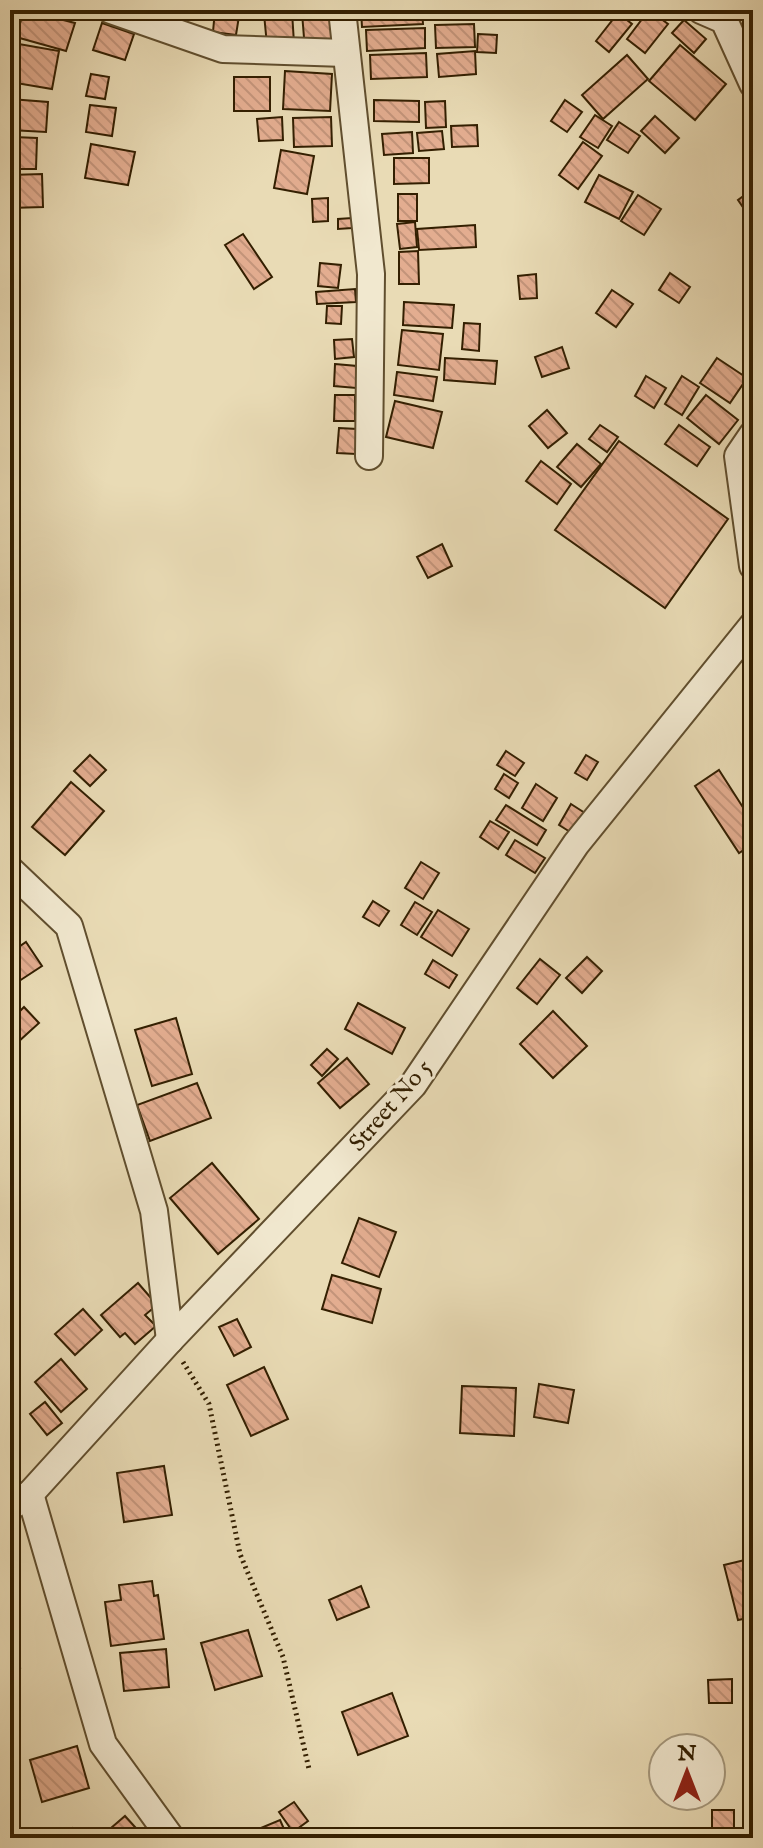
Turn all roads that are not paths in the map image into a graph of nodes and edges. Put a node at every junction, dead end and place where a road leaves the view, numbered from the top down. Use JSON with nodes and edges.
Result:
{"nodes":[{"id":1,"x":111,"y":10,"type":"edge"},
{"id":2,"x":342,"y":10,"type":"edge"},
{"id":3,"x":701,"y":10,"type":"edge"},
{"id":4,"x":345,"y":53,"type":"junction"},
{"id":5,"x":753,"y":84,"type":"edge"},
{"id":6,"x":753,"y":434,"type":"edge"},
{"id":7,"x":369,"y":456,"type":"dead end"},
{"id":8,"x":753,"y":566,"type":"edge"},
{"id":9,"x":753,"y":625,"type":"edge"},
{"id":10,"x":10,"y":870,"type":"edge"},
{"id":11,"x":170,"y":1340,"type":"junction"},
{"id":12,"x":20,"y":1500,"type":"edge"},
{"id":13,"x":171,"y":1838,"type":"edge"}],
"edges":[{"from":1,"to":4,"type":"street"},
{"from":2,"to":4,"type":"street"},
{"from":3,"to":5,"type":"street"},
{"from":4,"to":7,"type":"street"},
{"from":6,"to":8,"type":"street"},
{"from":9,"to":11,"type":"street","name":"Street No 5"},
{"from":10,"to":11,"type":"street"},
{"from":11,"to":12,"type":"street","name":"Street No 5"},
{"from":12,"to":13,"type":"street"}]}
